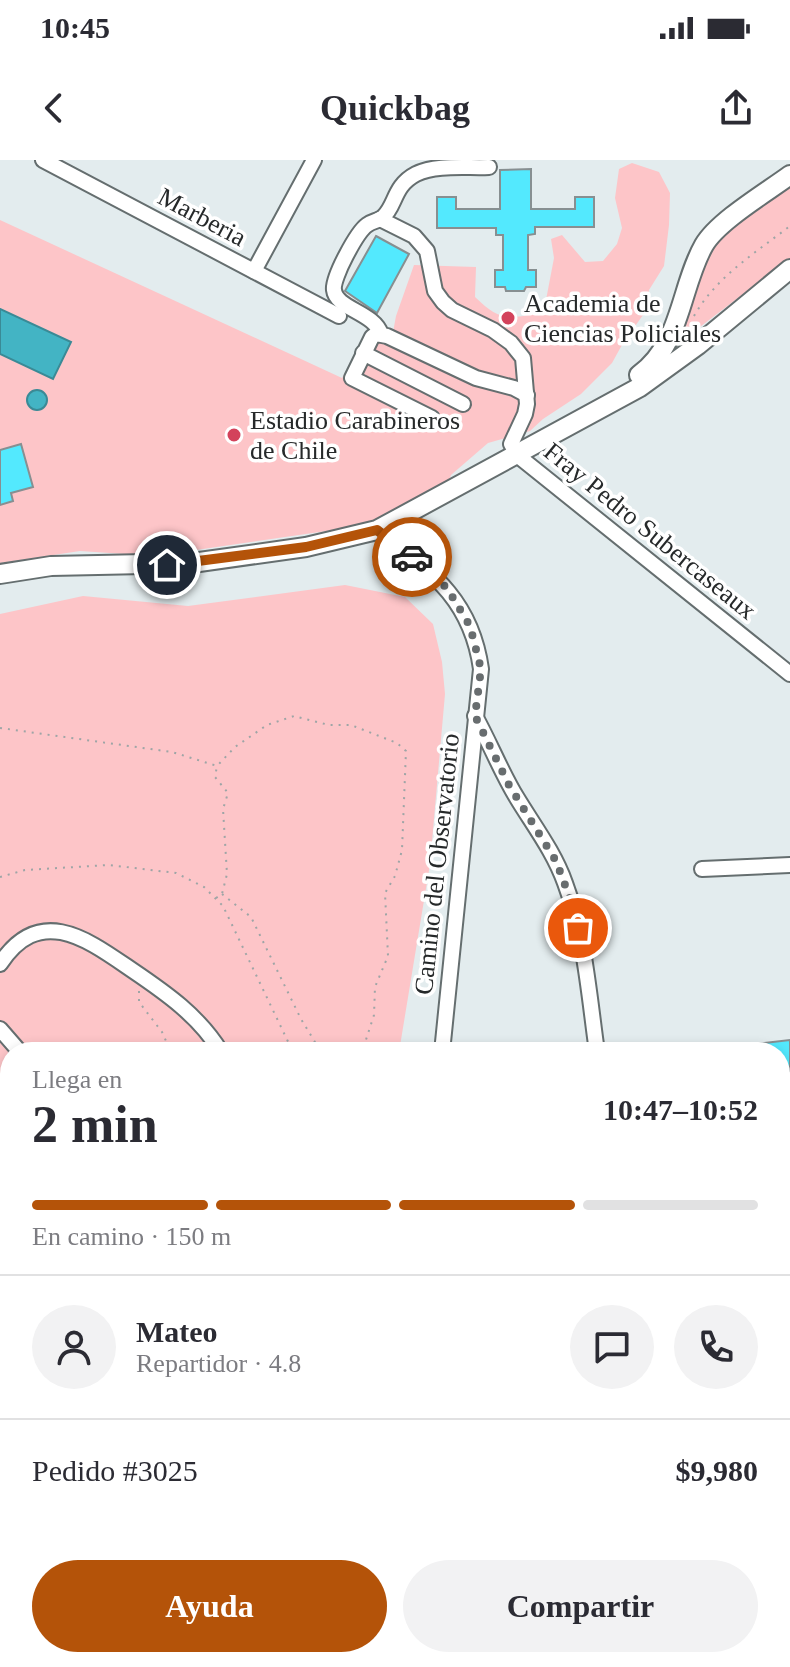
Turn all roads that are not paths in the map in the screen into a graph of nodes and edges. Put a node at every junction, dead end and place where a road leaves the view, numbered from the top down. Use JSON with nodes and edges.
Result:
{"nodes":[{"id":1,"x":43,"y":160,"type":"edge"},
{"id":2,"x":314,"y":160,"type":"edge"},
{"id":3,"x":489,"y":167,"type":"dead end"},
{"id":4,"x":790,"y":175,"type":"edge"},
{"id":5,"x":380,"y":219,"type":"junction"},
{"id":6,"x":790,"y":269,"type":"edge"},
{"id":7,"x":254,"y":271,"type":"junction"},
{"id":8,"x":339,"y":316,"type":"dead end"},
{"id":9,"x":381,"y":334,"type":"junction"},
{"id":10,"x":363,"y":353,"type":"junction"},
{"id":11,"x":527,"y":395,"type":"junction"},
{"id":12,"x":463,"y":404,"type":"dead end"},
{"id":13,"x":432,"y":418,"type":"dead end"},
{"id":14,"x":575,"y":421,"type":"junction"},
{"id":15,"x":517,"y":455,"type":"junction"},
{"id":16,"x":377,"y":530,"type":"junction"},
{"id":17,"x":0,"y":574,"type":"edge"},
{"id":18,"x":790,"y":674,"type":"edge"},
{"id":19,"x":475,"y":716,"type":"junction"},
{"id":20,"x":790,"y":865,"type":"edge"},
{"id":21,"x":702,"y":869,"type":"dead end"},
{"id":22,"x":0,"y":964,"type":"edge"},
{"id":23,"x":213,"y":1042,"type":"edge"},
{"id":24,"x":443,"y":1042,"type":"edge"},
{"id":25,"x":595,"y":1042,"type":"edge"}],
"edges":[{"from":1,"to":7,"type":"street","name":"Marberia"},
{"from":2,"to":7,"type":"street"},
{"from":3,"to":5,"type":"street"},
{"from":4,"to":14,"type":"main road"},
{"from":5,"to":9,"type":"street"},
{"from":5,"to":11,"type":"street"},
{"from":6,"to":14,"type":"main road"},
{"from":7,"to":8,"type":"street","name":"Marberia"},
{"from":9,"to":10,"type":"street"},
{"from":9,"to":11,"type":"street"},
{"from":10,"to":12,"type":"street"},
{"from":10,"to":13,"type":"street"},
{"from":11,"to":15,"type":"street"},
{"from":14,"to":15,"type":"main road"},
{"from":15,"to":16,"type":"main road"},
{"from":15,"to":18,"type":"street","name":"Fray Pedro Subercaseaux"},
{"from":16,"to":17,"type":"main road"},
{"from":16,"to":19,"type":"street","name":"Camino del Observatorio"},
{"from":19,"to":24,"type":"street","name":"Camino del Observatorio"},
{"from":19,"to":25,"type":"street"},
{"from":20,"to":21,"type":"street"},
{"from":22,"to":23,"type":"street"}]}
